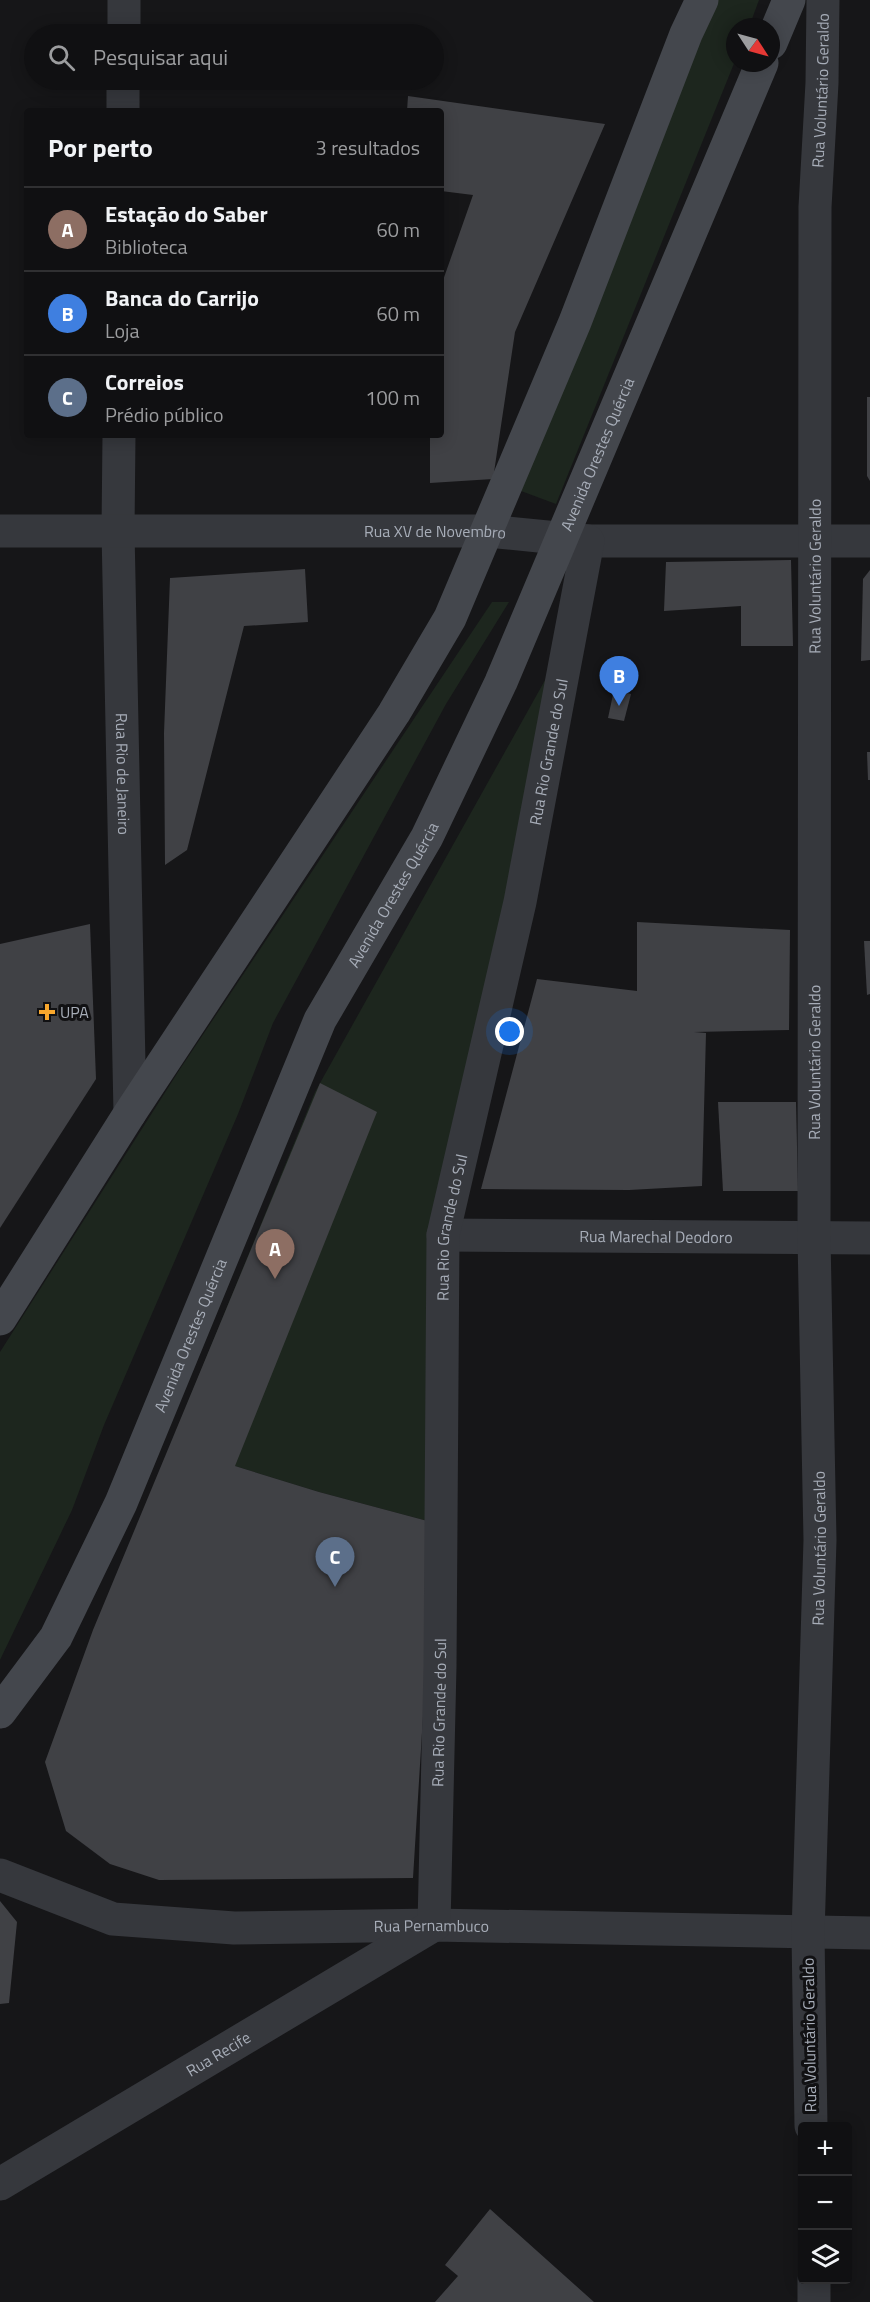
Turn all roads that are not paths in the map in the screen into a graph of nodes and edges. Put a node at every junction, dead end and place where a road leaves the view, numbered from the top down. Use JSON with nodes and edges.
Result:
{"nodes":[{"id":1,"x":124,"y":0,"type":"edge"},
{"id":2,"x":702,"y":0,"type":"edge"},
{"id":3,"x":789,"y":0,"type":"edge"},
{"id":4,"x":823,"y":0,"type":"edge"},
{"id":5,"x":780,"y":22,"type":"edge"},
{"id":6,"x":124,"y":24,"type":"edge"},
{"id":7,"x":758,"y":72,"type":"edge"},
{"id":8,"x":123,"y":90,"type":"edge"},
{"id":9,"x":123,"y":108,"type":"edge"},
{"id":10,"x":119,"y":438,"type":"edge"},
{"id":11,"x":0,"y":531,"type":"edge"},
{"id":12,"x":118,"y":531,"type":"junction"},
{"id":13,"x":488,"y":531,"type":"junction"},
{"id":14,"x":574,"y":540,"type":"junction"},
{"id":15,"x":870,"y":541,"type":"edge"},
{"id":16,"x":813,"y":543,"type":"junction"},
{"id":17,"x":130,"y":1113,"type":"junction"},
{"id":18,"x":443,"y":1235,"type":"junction"},
{"id":19,"x":814,"y":1238,"type":"junction"},
{"id":20,"x":870,"y":1238,"type":"edge"},
{"id":21,"x":0,"y":1319,"type":"edge"},
{"id":22,"x":0,"y":1712,"type":"edge"},
{"id":23,"x":0,"y":1875,"type":"edge"},
{"id":24,"x":434,"y":1925,"type":"junction"},
{"id":25,"x":870,"y":1933,"type":"edge"},
{"id":26,"x":808,"y":1934,"type":"junction"},
{"id":27,"x":811,"y":2122,"type":"edge"},
{"id":28,"x":0,"y":2184,"type":"edge"},
{"id":29,"x":814,"y":2284,"type":"edge"},
{"id":30,"x":814,"y":2302,"type":"edge"}],
"edges":[{"from":1,"to":6,"type":"street"},
{"from":2,"to":13,"type":"main road"},
{"from":3,"to":5,"type":"main road"},
{"from":4,"to":16,"type":"street","name":"Rua Voluntário Geraldo"},
{"from":7,"to":14,"type":"main road","name":"Avenida Orestes Quércia"},
{"from":8,"to":9,"type":"street"},
{"from":10,"to":12,"type":"street","name":"Rua Rio de Janeiro"},
{"from":11,"to":12,"type":"street","name":"Rua XV de Novembro"},
{"from":12,"to":13,"type":"street","name":"Rua XV de Novembro"},
{"from":12,"to":17,"type":"street","name":"Rua Rio de Janeiro"},
{"from":13,"to":14,"type":"street","name":"Rua XV de Novembro"},
{"from":13,"to":17,"type":"main road"},
{"from":14,"to":16,"type":"street","name":"Rua XV de Novembro"},
{"from":14,"to":18,"type":"street","name":"Rua Rio Grande do Sul"},
{"from":14,"to":22,"type":"main road","name":"Avenida Orestes Quércia"},
{"from":15,"to":16,"type":"street","name":"Rua XV de Novembro"},
{"from":16,"to":19,"type":"street","name":"Rua Voluntário Geraldo"},
{"from":17,"to":21,"type":"main road"},
{"from":18,"to":19,"type":"street","name":"Rua Marechal Deodoro"},
{"from":18,"to":24,"type":"street","name":"Rua Rio Grande do Sul"},
{"from":19,"to":20,"type":"street","name":"Rua Marechal Deodoro"},
{"from":19,"to":26,"type":"street","name":"Rua Voluntário Geraldo"},
{"from":23,"to":24,"type":"street","name":"Rua Pernambuco"},
{"from":24,"to":26,"type":"street","name":"Rua Pernambuco"},
{"from":24,"to":28,"type":"street","name":"Rua Recife"},
{"from":25,"to":26,"type":"street","name":"Rua Pernambuco"},
{"from":26,"to":27,"type":"street","name":"Rua Voluntário Geraldo"},
{"from":29,"to":30,"type":"street"}]}
